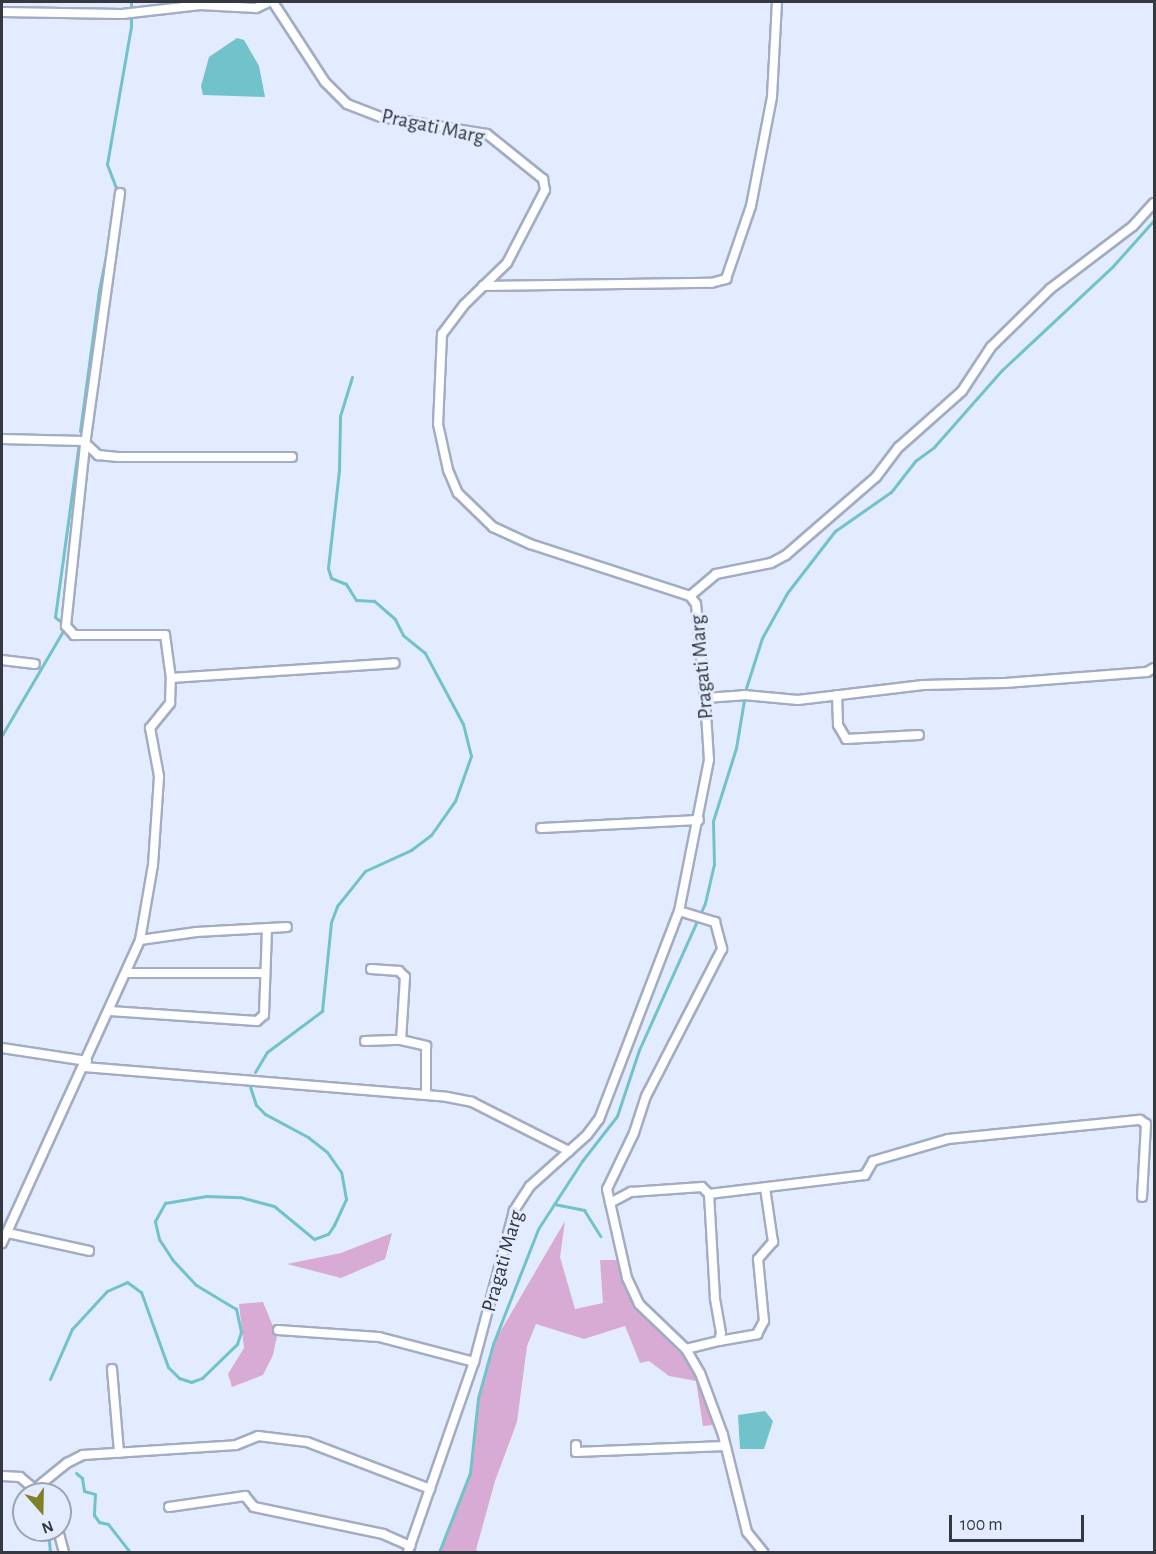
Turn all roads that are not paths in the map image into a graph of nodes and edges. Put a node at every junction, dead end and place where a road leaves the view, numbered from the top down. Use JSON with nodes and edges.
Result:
{"nodes":[{"id":1,"x":271,"y":2,"type":"edge"},
{"id":2,"x":777,"y":2,"type":"edge"},
{"id":3,"x":2,"y":12,"type":"edge"},
{"id":4,"x":120,"y":193,"type":"dead end"},
{"id":5,"x":1155,"y":203,"type":"edge"},
{"id":6,"x":483,"y":286,"type":"junction"},
{"id":7,"x":2,"y":439,"type":"edge"},
{"id":8,"x":85,"y":445,"type":"junction"},
{"id":9,"x":292,"y":456,"type":"dead end"},
{"id":10,"x":690,"y":596,"type":"junction"},
{"id":11,"x":2,"y":660,"type":"edge"},
{"id":12,"x":394,"y":663,"type":"dead end"},
{"id":13,"x":35,"y":664,"type":"dead end"},
{"id":14,"x":1155,"y":668,"type":"edge"},
{"id":15,"x":171,"y":678,"type":"junction"},
{"id":16,"x":837,"y":695,"type":"junction"},
{"id":17,"x":705,"y":698,"type":"junction"},
{"id":18,"x":919,"y":735,"type":"dead end"},
{"id":19,"x":699,"y":820,"type":"junction"},
{"id":20,"x":541,"y":828,"type":"dead end"},
{"id":21,"x":680,"y":911,"type":"junction"},
{"id":22,"x":287,"y":927,"type":"dead end"},
{"id":23,"x":267,"y":928,"type":"junction"},
{"id":24,"x":140,"y":940,"type":"junction"},
{"id":25,"x":371,"y":969,"type":"dead end"},
{"id":26,"x":128,"y":973,"type":"junction"},
{"id":27,"x":265,"y":973,"type":"junction"},
{"id":28,"x":110,"y":1011,"type":"junction"},
{"id":29,"x":401,"y":1040,"type":"junction"},
{"id":30,"x":365,"y":1041,"type":"dead end"},
{"id":31,"x":2,"y":1048,"type":"edge"},
{"id":32,"x":86,"y":1064,"type":"junction"},
{"id":33,"x":426,"y":1095,"type":"junction"},
{"id":34,"x":569,"y":1151,"type":"junction"},
{"id":35,"x":765,"y":1188,"type":"junction"},
{"id":36,"x":709,"y":1194,"type":"junction"},
{"id":37,"x":1142,"y":1197,"type":"dead end"},
{"id":38,"x":610,"y":1203,"type":"junction"},
{"id":39,"x":8,"y":1233,"type":"junction"},
{"id":40,"x":2,"y":1243,"type":"edge"},
{"id":41,"x":89,"y":1251,"type":"dead end"},
{"id":42,"x":278,"y":1330,"type":"dead end"},
{"id":43,"x":719,"y":1341,"type":"junction"},
{"id":44,"x":686,"y":1348,"type":"junction"},
{"id":45,"x":474,"y":1362,"type":"junction"},
{"id":46,"x":112,"y":1369,"type":"dead end"},
{"id":47,"x":576,"y":1445,"type":"dead end"},
{"id":48,"x":725,"y":1446,"type":"junction"},
{"id":49,"x":118,"y":1453,"type":"junction"},
{"id":50,"x":2,"y":1476,"type":"edge"},
{"id":51,"x":26,"y":1482,"type":"edge"},
{"id":52,"x":48,"y":1482,"type":"edge"},
{"id":53,"x":430,"y":1489,"type":"junction"},
{"id":54,"x":169,"y":1507,"type":"dead end"},
{"id":55,"x":409,"y":1549,"type":"edge"},
{"id":56,"x":763,"y":1552,"type":"edge"}],
"edges":[{"from":1,"to":3,"type":"street"},
{"from":1,"to":6,"type":"street","name":"Pragati Marg"},
{"from":2,"to":6,"type":"street"},
{"from":4,"to":8,"type":"street"},
{"from":5,"to":10,"type":"street"},
{"from":6,"to":10,"type":"street","name":"Pragati Marg"},
{"from":7,"to":8,"type":"street"},
{"from":8,"to":9,"type":"street"},
{"from":8,"to":15,"type":"street"},
{"from":10,"to":17,"type":"street","name":"Pragati Marg"},
{"from":11,"to":13,"type":"street"},
{"from":12,"to":15,"type":"street"},
{"from":14,"to":16,"type":"street"},
{"from":15,"to":24,"type":"street"},
{"from":16,"to":17,"type":"street"},
{"from":16,"to":18,"type":"street"},
{"from":17,"to":19,"type":"street","name":"Pragati Marg"},
{"from":19,"to":20,"type":"street"},
{"from":19,"to":21,"type":"street","name":"Pragati Marg"},
{"from":21,"to":34,"type":"street","name":"Pragati Marg"},
{"from":21,"to":38,"type":"street"},
{"from":22,"to":23,"type":"street"},
{"from":23,"to":24,"type":"street"},
{"from":23,"to":27,"type":"street"},
{"from":24,"to":26,"type":"street"},
{"from":25,"to":29,"type":"street"},
{"from":26,"to":27,"type":"street"},
{"from":26,"to":28,"type":"street"},
{"from":27,"to":28,"type":"street"},
{"from":28,"to":32,"type":"street"},
{"from":29,"to":30,"type":"street"},
{"from":29,"to":33,"type":"street"},
{"from":31,"to":32,"type":"street"},
{"from":32,"to":33,"type":"street"},
{"from":32,"to":39,"type":"street"},
{"from":33,"to":34,"type":"street"},
{"from":34,"to":45,"type":"street","name":"Pragati Marg"},
{"from":35,"to":36,"type":"street"},
{"from":35,"to":37,"type":"street"},
{"from":35,"to":43,"type":"street"},
{"from":36,"to":38,"type":"street"},
{"from":36,"to":43,"type":"street"},
{"from":38,"to":44,"type":"street"},
{"from":39,"to":40,"type":"street"},
{"from":39,"to":41,"type":"street"},
{"from":42,"to":45,"type":"street"},
{"from":43,"to":44,"type":"street"},
{"from":44,"to":48,"type":"street"},
{"from":45,"to":53,"type":"street","name":"Pragati Marg"},
{"from":46,"to":49,"type":"street"},
{"from":47,"to":48,"type":"street"},
{"from":48,"to":56,"type":"street"},
{"from":49,"to":52,"type":"street"},
{"from":49,"to":53,"type":"street"},
{"from":50,"to":51,"type":"street"},
{"from":53,"to":55,"type":"street","name":"Pragati Marg"},
{"from":54,"to":55,"type":"street"}]}
